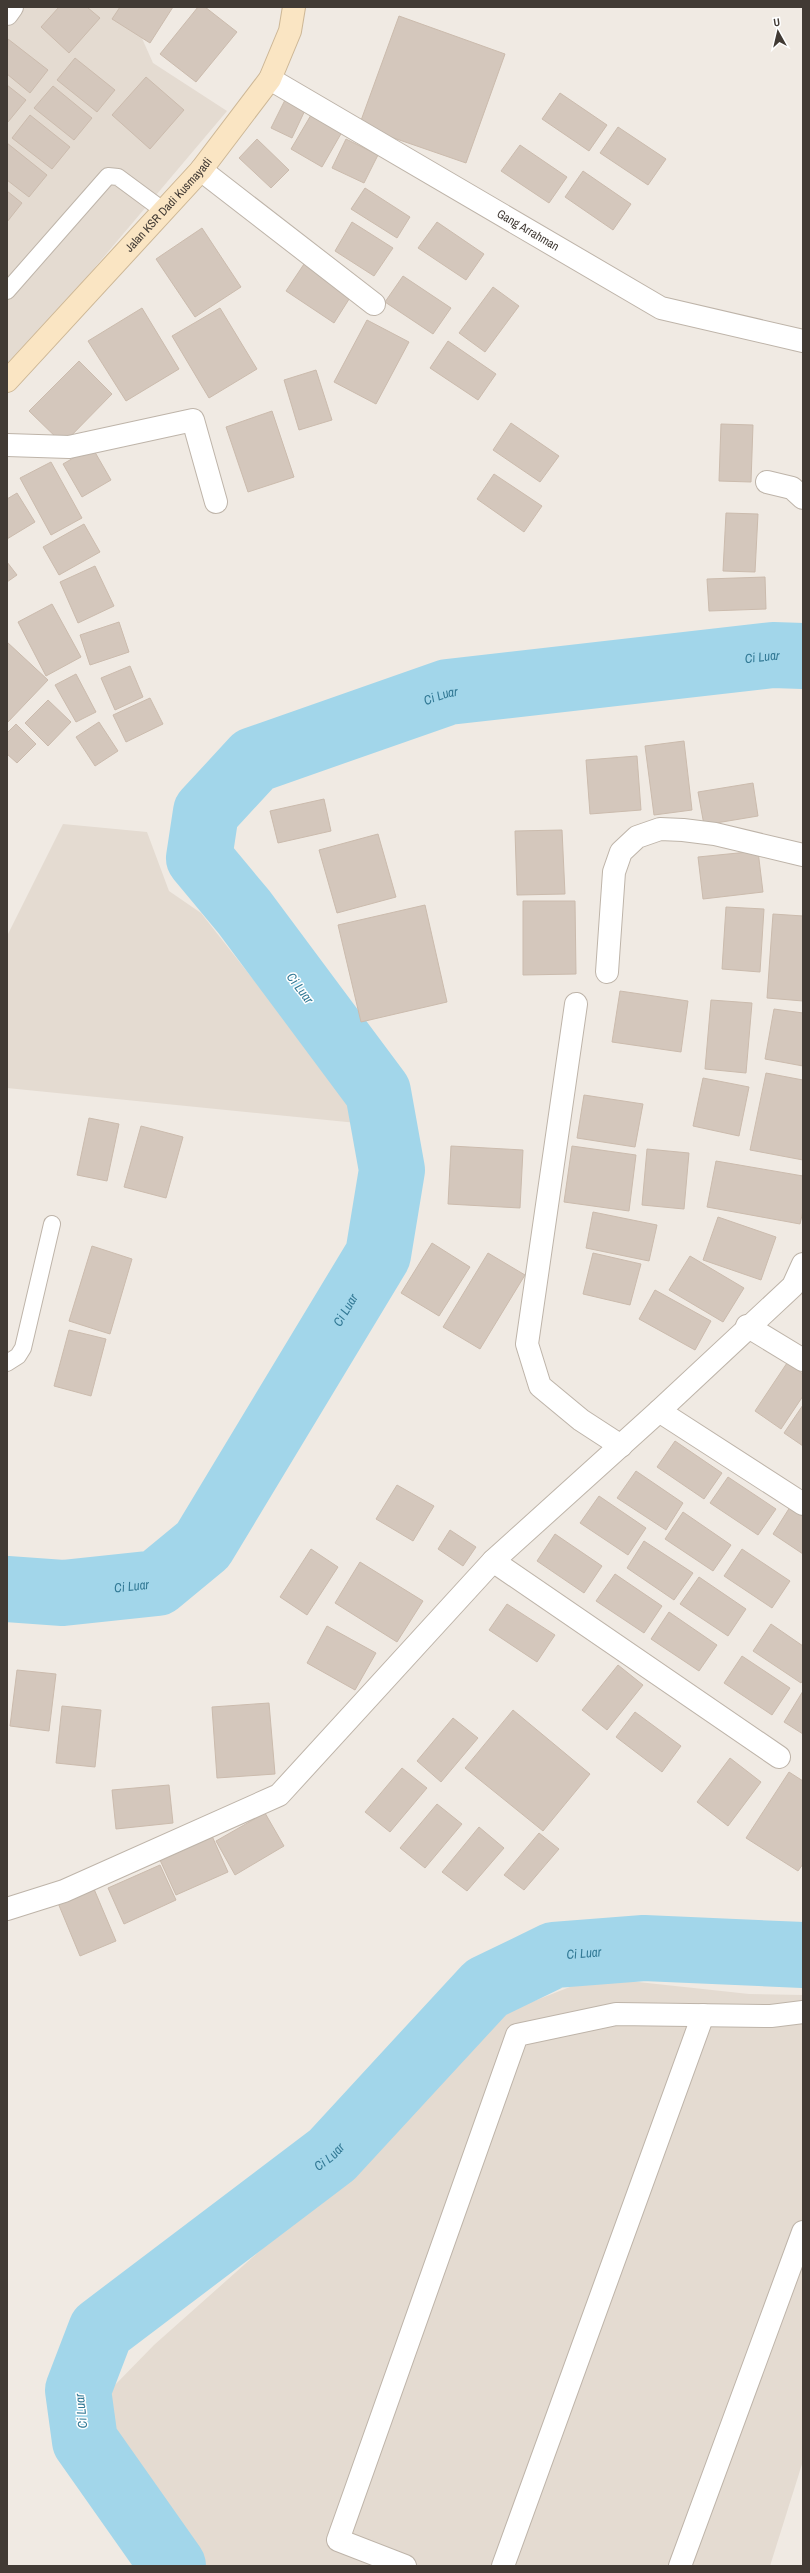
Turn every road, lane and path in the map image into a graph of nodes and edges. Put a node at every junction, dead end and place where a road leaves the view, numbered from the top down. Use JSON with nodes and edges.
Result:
{"nodes":[{"id":1,"x":12,"y":7,"type":"edge"},
{"id":2,"x":294,"y":7,"type":"edge"},
{"id":3,"x":7,"y":14,"type":"edge"},
{"id":4,"x":270,"y":78,"type":"junction"},
{"id":5,"x":201,"y":170,"type":"junction"},
{"id":6,"x":164,"y":212,"type":"junction"},
{"id":7,"x":7,"y":291,"type":"edge"},
{"id":8,"x":374,"y":304,"type":"dead end"},
{"id":9,"x":803,"y":341,"type":"edge"},
{"id":10,"x":7,"y":381,"type":"edge"},
{"id":11,"x":7,"y":445,"type":"edge"},
{"id":12,"x":767,"y":482,"type":"dead end"},
{"id":13,"x":803,"y":498,"type":"edge"},
{"id":14,"x":216,"y":502,"type":"dead end"},
{"id":15,"x":803,"y":854,"type":"edge"},
{"id":16,"x":608,"y":972,"type":"dead end"},
{"id":17,"x":576,"y":1004,"type":"dead end"},
{"id":18,"x":52,"y":1224,"type":"dead end"},
{"id":19,"x":803,"y":1264,"type":"edge"},
{"id":20,"x":798,"y":1287,"type":"edge"},
{"id":21,"x":747,"y":1326,"type":"junction"},
{"id":22,"x":803,"y":1360,"type":"edge"},
{"id":23,"x":7,"y":1363,"type":"edge"},
{"id":24,"x":659,"y":1411,"type":"junction"},
{"id":25,"x":621,"y":1446,"type":"junction"},
{"id":26,"x":803,"y":1504,"type":"edge"},
{"id":27,"x":494,"y":1561,"type":"junction"},
{"id":28,"x":779,"y":1757,"type":"dead end"},
{"id":29,"x":7,"y":1909,"type":"edge"},
{"id":30,"x":803,"y":2012,"type":"edge"},
{"id":31,"x":703,"y":2015,"type":"junction"},
{"id":32,"x":803,"y":2232,"type":"edge"},
{"id":33,"x":405,"y":2566,"type":"edge"},
{"id":34,"x":503,"y":2566,"type":"edge"},
{"id":35,"x":680,"y":2566,"type":"edge"}],
"edges":[{"from":1,"to":3,"type":"street"},
{"from":2,"to":4,"type":"main road","name":"Jalan KSR Dadi Kusmayadi"},
{"from":4,"to":5,"type":"main road","name":"Jalan KSR Dadi Kusmayadi"},
{"from":4,"to":9,"type":"street","name":"Gang Arrahman"},
{"from":5,"to":6,"type":"main road","name":"Jalan KSR Dadi Kusmayadi"},
{"from":5,"to":8,"type":"street"},
{"from":6,"to":7,"type":"lane"},
{"from":6,"to":10,"type":"main road","name":"Jalan KSR Dadi Kusmayadi"},
{"from":11,"to":14,"type":"street"},
{"from":12,"to":13,"type":"street"},
{"from":15,"to":16,"type":"street"},
{"from":17,"to":25,"type":"street"},
{"from":18,"to":23,"type":"lane"},
{"from":19,"to":20,"type":"street"},
{"from":20,"to":21,"type":"street"},
{"from":21,"to":22,"type":"street"},
{"from":21,"to":24,"type":"street"},
{"from":24,"to":25,"type":"street"},
{"from":24,"to":26,"type":"street"},
{"from":25,"to":27,"type":"street"},
{"from":27,"to":28,"type":"street"},
{"from":27,"to":29,"type":"street"},
{"from":30,"to":31,"type":"street"},
{"from":31,"to":33,"type":"street"},
{"from":31,"to":34,"type":"street"},
{"from":32,"to":35,"type":"street"}]}
